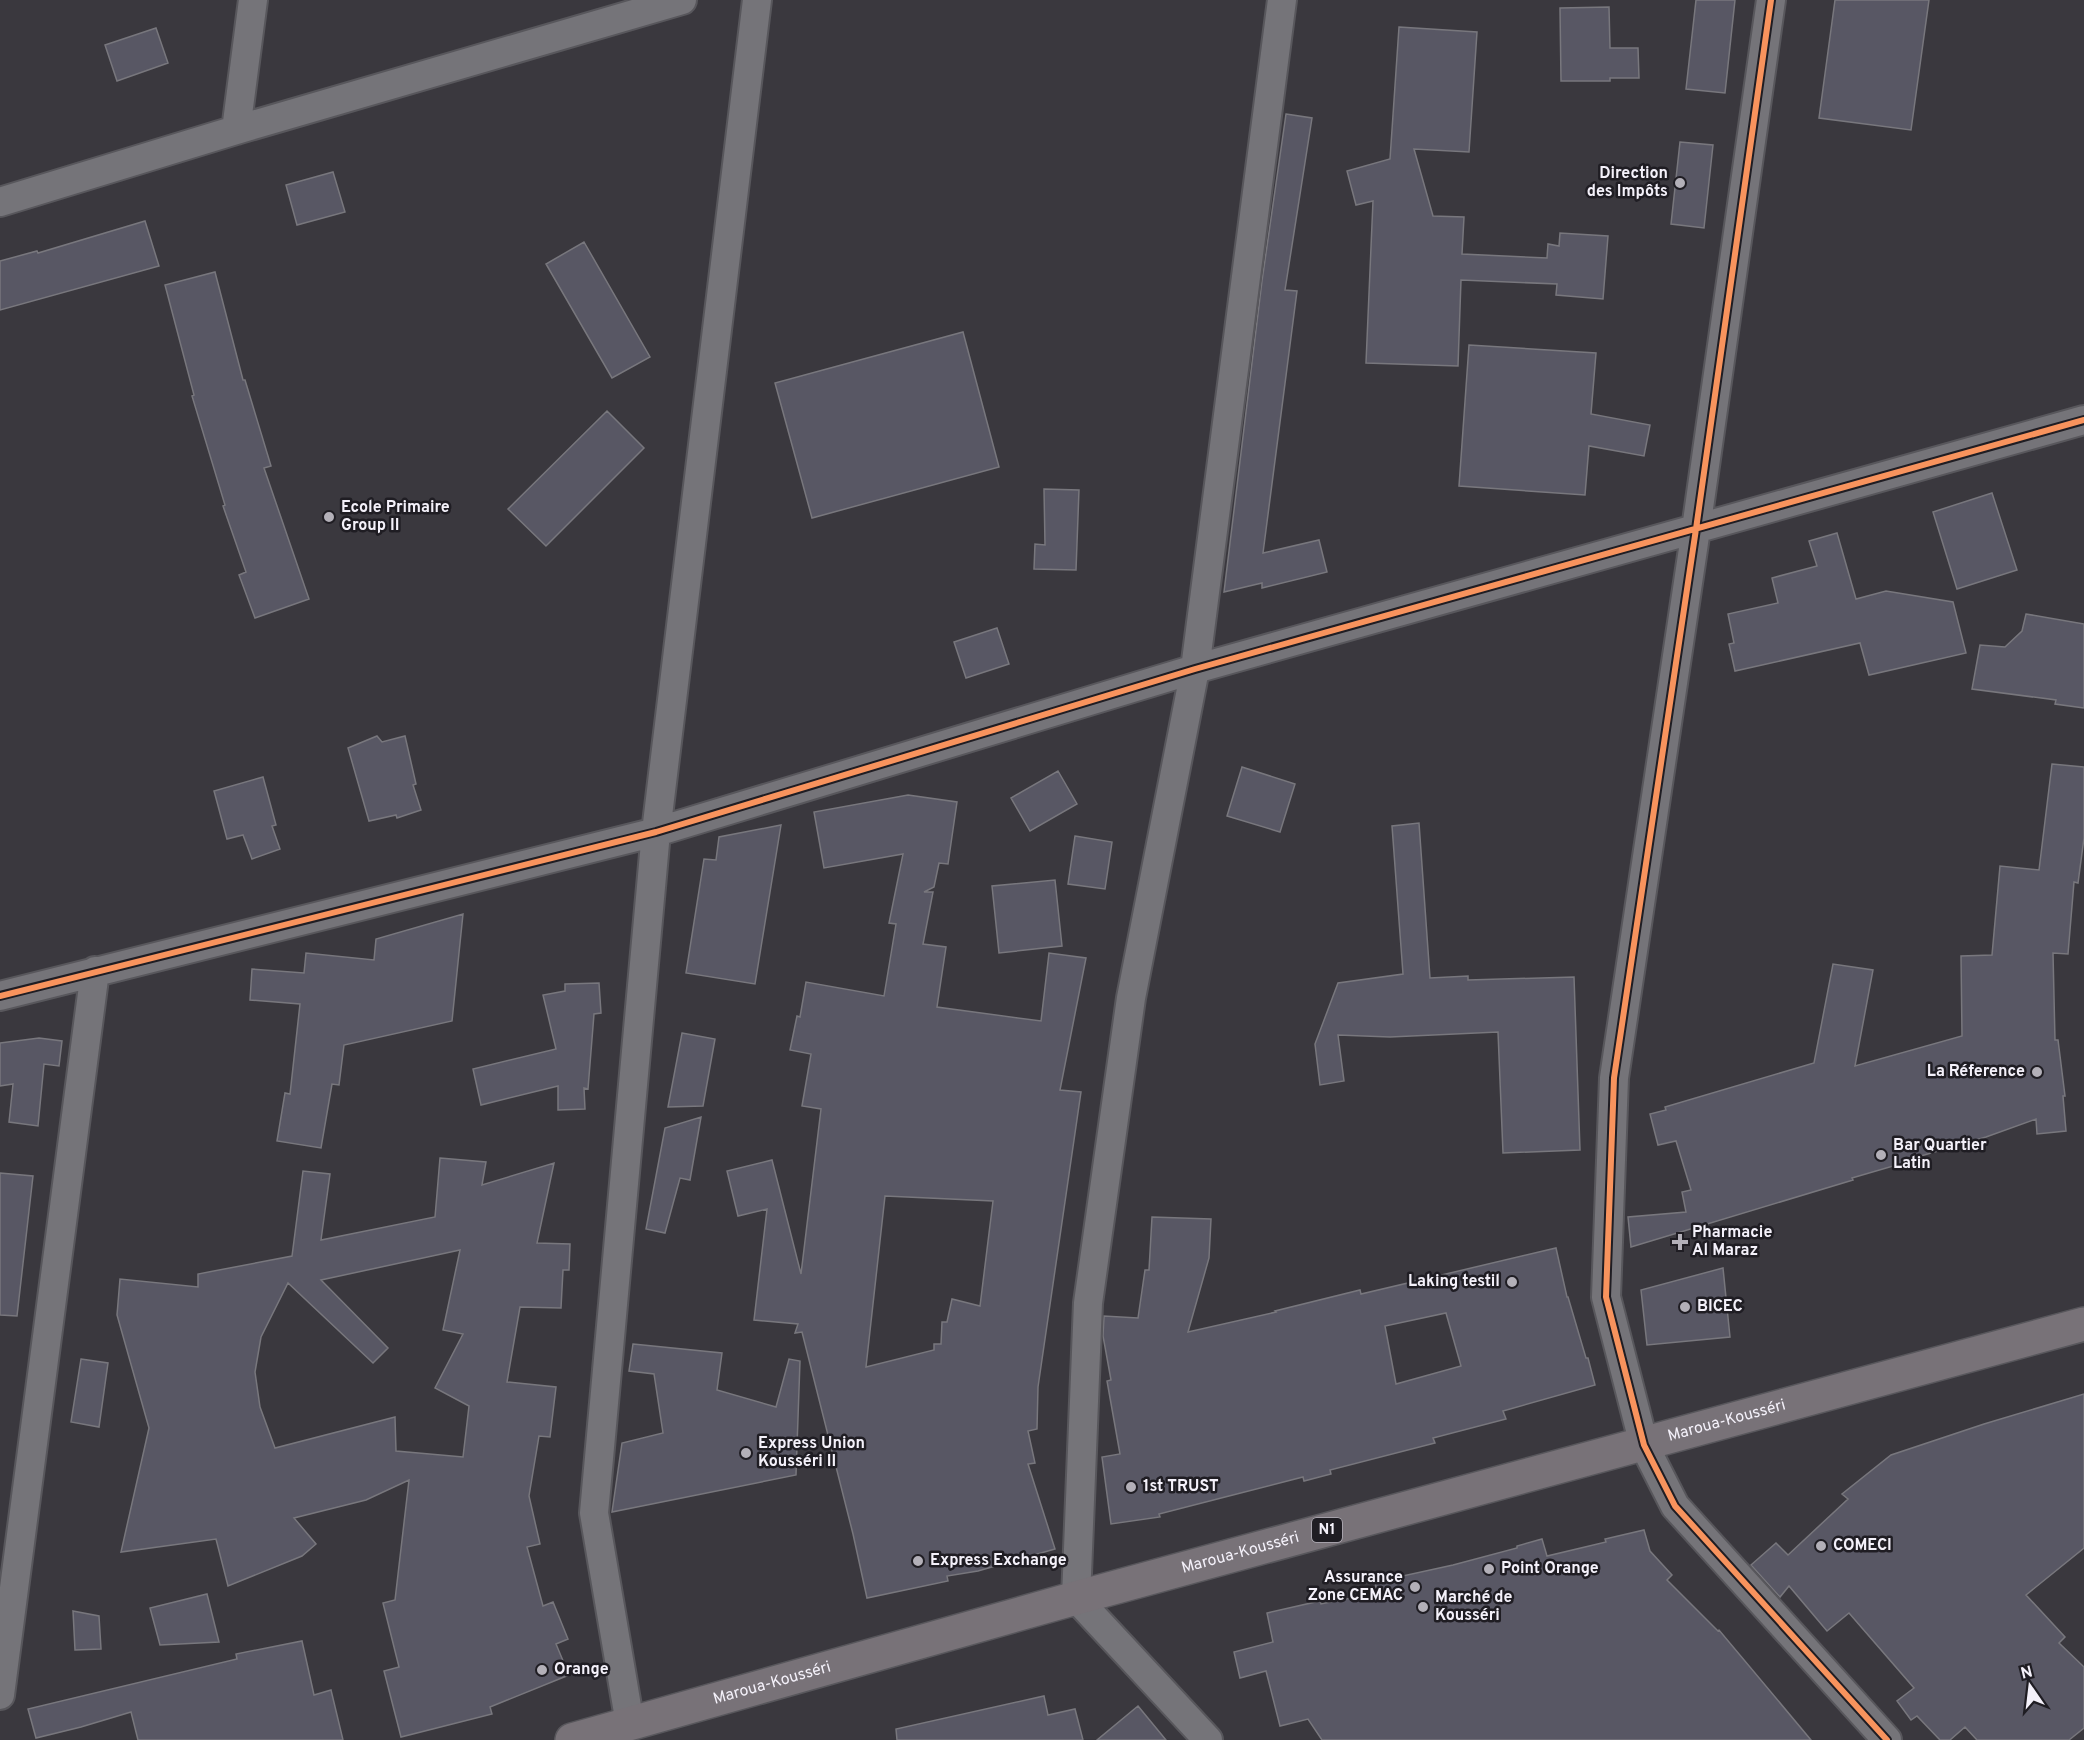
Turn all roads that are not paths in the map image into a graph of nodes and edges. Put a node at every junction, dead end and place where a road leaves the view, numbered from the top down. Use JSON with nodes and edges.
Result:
{"nodes":[{"id":1,"x":253,"y":0,"type":"edge"},
{"id":2,"x":682,"y":0,"type":"edge"},
{"id":3,"x":757,"y":0,"type":"edge"},
{"id":4,"x":1282,"y":0,"type":"edge"},
{"id":5,"x":1771,"y":0,"type":"edge"},
{"id":6,"x":236,"y":130,"type":"junction"},
{"id":7,"x":0,"y":202,"type":"edge"},
{"id":8,"x":2084,"y":420,"type":"edge"},
{"id":9,"x":1696,"y":529,"type":"junction"},
{"id":10,"x":1195,"y":669,"type":"junction"},
{"id":11,"x":656,"y":832,"type":"junction"},
{"id":12,"x":95,"y":970,"type":"junction"},
{"id":13,"x":0,"y":996,"type":"edge"},
{"id":14,"x":2084,"y":1324,"type":"edge"},
{"id":15,"x":1644,"y":1445,"type":"junction"},
{"id":16,"x":1076,"y":1598,"type":"junction"},
{"id":17,"x":0,"y":1695,"type":"edge"},
{"id":18,"x":630,"y":1724,"type":"junction"},
{"id":19,"x":572,"y":1740,"type":"edge"},
{"id":20,"x":1208,"y":1740,"type":"edge"},
{"id":21,"x":1887,"y":1740,"type":"edge"}],
"edges":[{"from":1,"to":6,"type":"street"},
{"from":2,"to":6,"type":"street"},
{"from":3,"to":11,"type":"street"},
{"from":4,"to":10,"type":"street"},
{"from":5,"to":9,"type":"street"},
{"from":6,"to":7,"type":"street"},
{"from":8,"to":9,"type":"street"},
{"from":9,"to":10,"type":"street"},
{"from":9,"to":15,"type":"street"},
{"from":10,"to":11,"type":"street"},
{"from":10,"to":16,"type":"street"},
{"from":11,"to":12,"type":"street"},
{"from":11,"to":18,"type":"street"},
{"from":12,"to":13,"type":"street"},
{"from":12,"to":17,"type":"street"},
{"from":14,"to":15,"type":"highway","name":"Maroua-Kousséri","number":"N1"},
{"from":15,"to":16,"type":"highway","name":"Maroua-Kousséri","number":"N1"},
{"from":15,"to":21,"type":"street"},
{"from":16,"to":18,"type":"highway","name":"Maroua-Kousséri","number":"N1"},
{"from":16,"to":20,"type":"street"},
{"from":18,"to":19,"type":"highway","name":"Maroua-Kousséri","number":"N1"}]}
